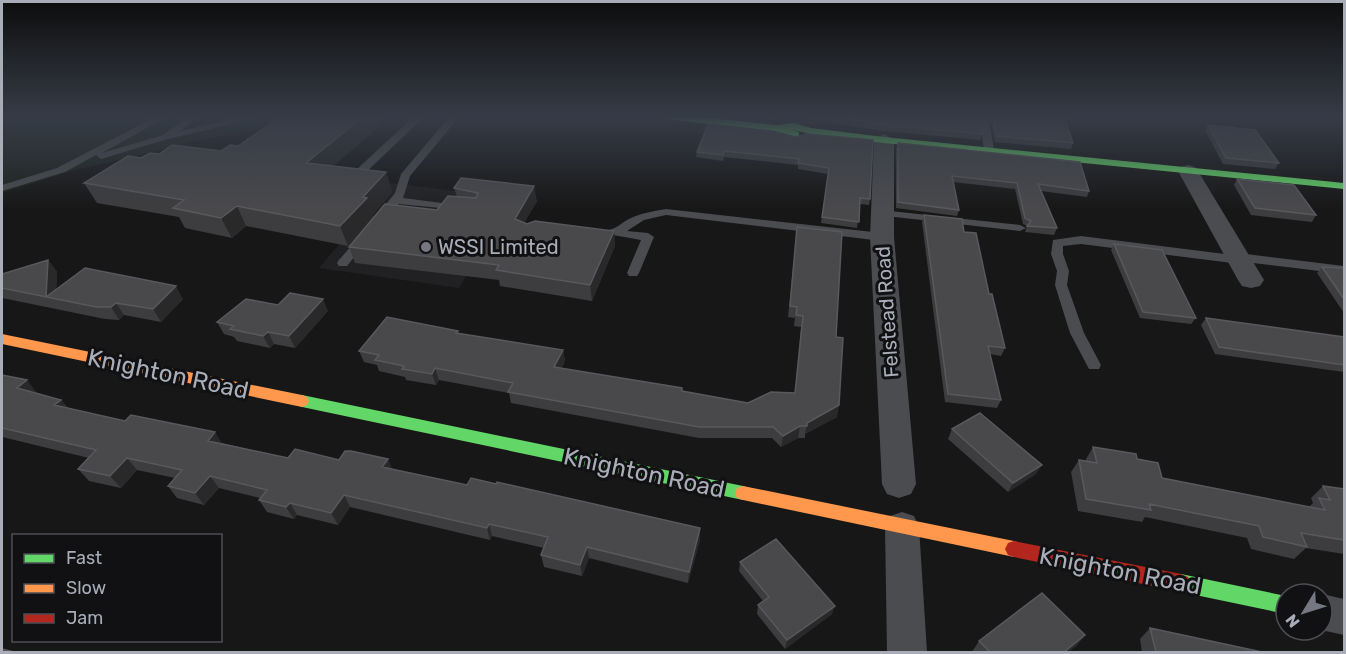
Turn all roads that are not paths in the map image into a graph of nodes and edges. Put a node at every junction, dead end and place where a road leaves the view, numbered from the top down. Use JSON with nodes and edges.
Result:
{"nodes":[{"id":1,"x":107,"y":148,"type":"edge"},
{"id":2,"x":131,"y":148,"type":"edge"},
{"id":3,"x":386,"y":148,"type":"edge"},
{"id":4,"x":429,"y":148,"type":"edge"},
{"id":5,"x":884,"y":148,"type":"edge"},
{"id":6,"x":963,"y":148,"type":"edge"},
{"id":7,"x":989,"y":150,"type":"joint"},
{"id":8,"x":88,"y":158,"type":"junction"},
{"id":9,"x":1188,"y":171,"type":"junction"},
{"id":10,"x":359,"y":173,"type":"edge"},
{"id":11,"x":1344,"y":186,"type":"edge"},
{"id":12,"x":2,"y":188,"type":"edge"},
{"id":13,"x":397,"y":200,"type":"junction"},
{"id":14,"x":474,"y":210,"type":"edge"},
{"id":15,"x":881,"y":225,"type":"junction"},
{"id":16,"x":1020,"y":228,"type":"dead end"},
{"id":17,"x":596,"y":230,"type":"edge"},
{"id":18,"x":619,"y":233,"type":"junction"},
{"id":19,"x":343,"y":263,"type":"dead end"},
{"id":20,"x":1243,"y":266,"type":"junction"},
{"id":21,"x":1344,"y":270,"type":"edge"},
{"id":22,"x":633,"y":273,"type":"dead end"},
{"id":23,"x":2,"y":339,"type":"edge"},
{"id":24,"x":1094,"y":365,"type":"dead end"},
{"id":25,"x":899,"y":484,"type":"dead end"},
{"id":26,"x":902,"y":527,"type":"junction"},
{"id":27,"x":1274,"y":603,"type":"edge"},
{"id":28,"x":907,"y":652,"type":"edge"}],
"edges":[{"from":1,"to":8,"type":"lane"},
{"from":2,"to":8,"type":"lane"},
{"from":3,"to":10,"type":"lane"},
{"from":4,"to":13,"type":"lane"},
{"from":5,"to":15,"type":"street","name":"Felstead Road"},
{"from":6,"to":7,"type":"street"},
{"from":7,"to":9,"type":"street"},
{"from":8,"to":12,"type":"lane"},
{"from":9,"to":11,"type":"street"},
{"from":9,"to":20,"type":"street"},
{"from":13,"to":14,"type":"lane"},
{"from":13,"to":19,"type":"lane"},
{"from":15,"to":16,"type":"lane"},
{"from":15,"to":18,"type":"lane"},
{"from":15,"to":25,"type":"street","name":"Felstead Road"},
{"from":17,"to":18,"type":"lane"},
{"from":18,"to":22,"type":"lane"},
{"from":20,"to":21,"type":"lane"},
{"from":20,"to":24,"type":"lane"},
{"from":23,"to":26,"type":"street","name":"Knighton Road"},
{"from":26,"to":27,"type":"street","name":"Knighton Road"},
{"from":26,"to":28,"type":"street"}]}
